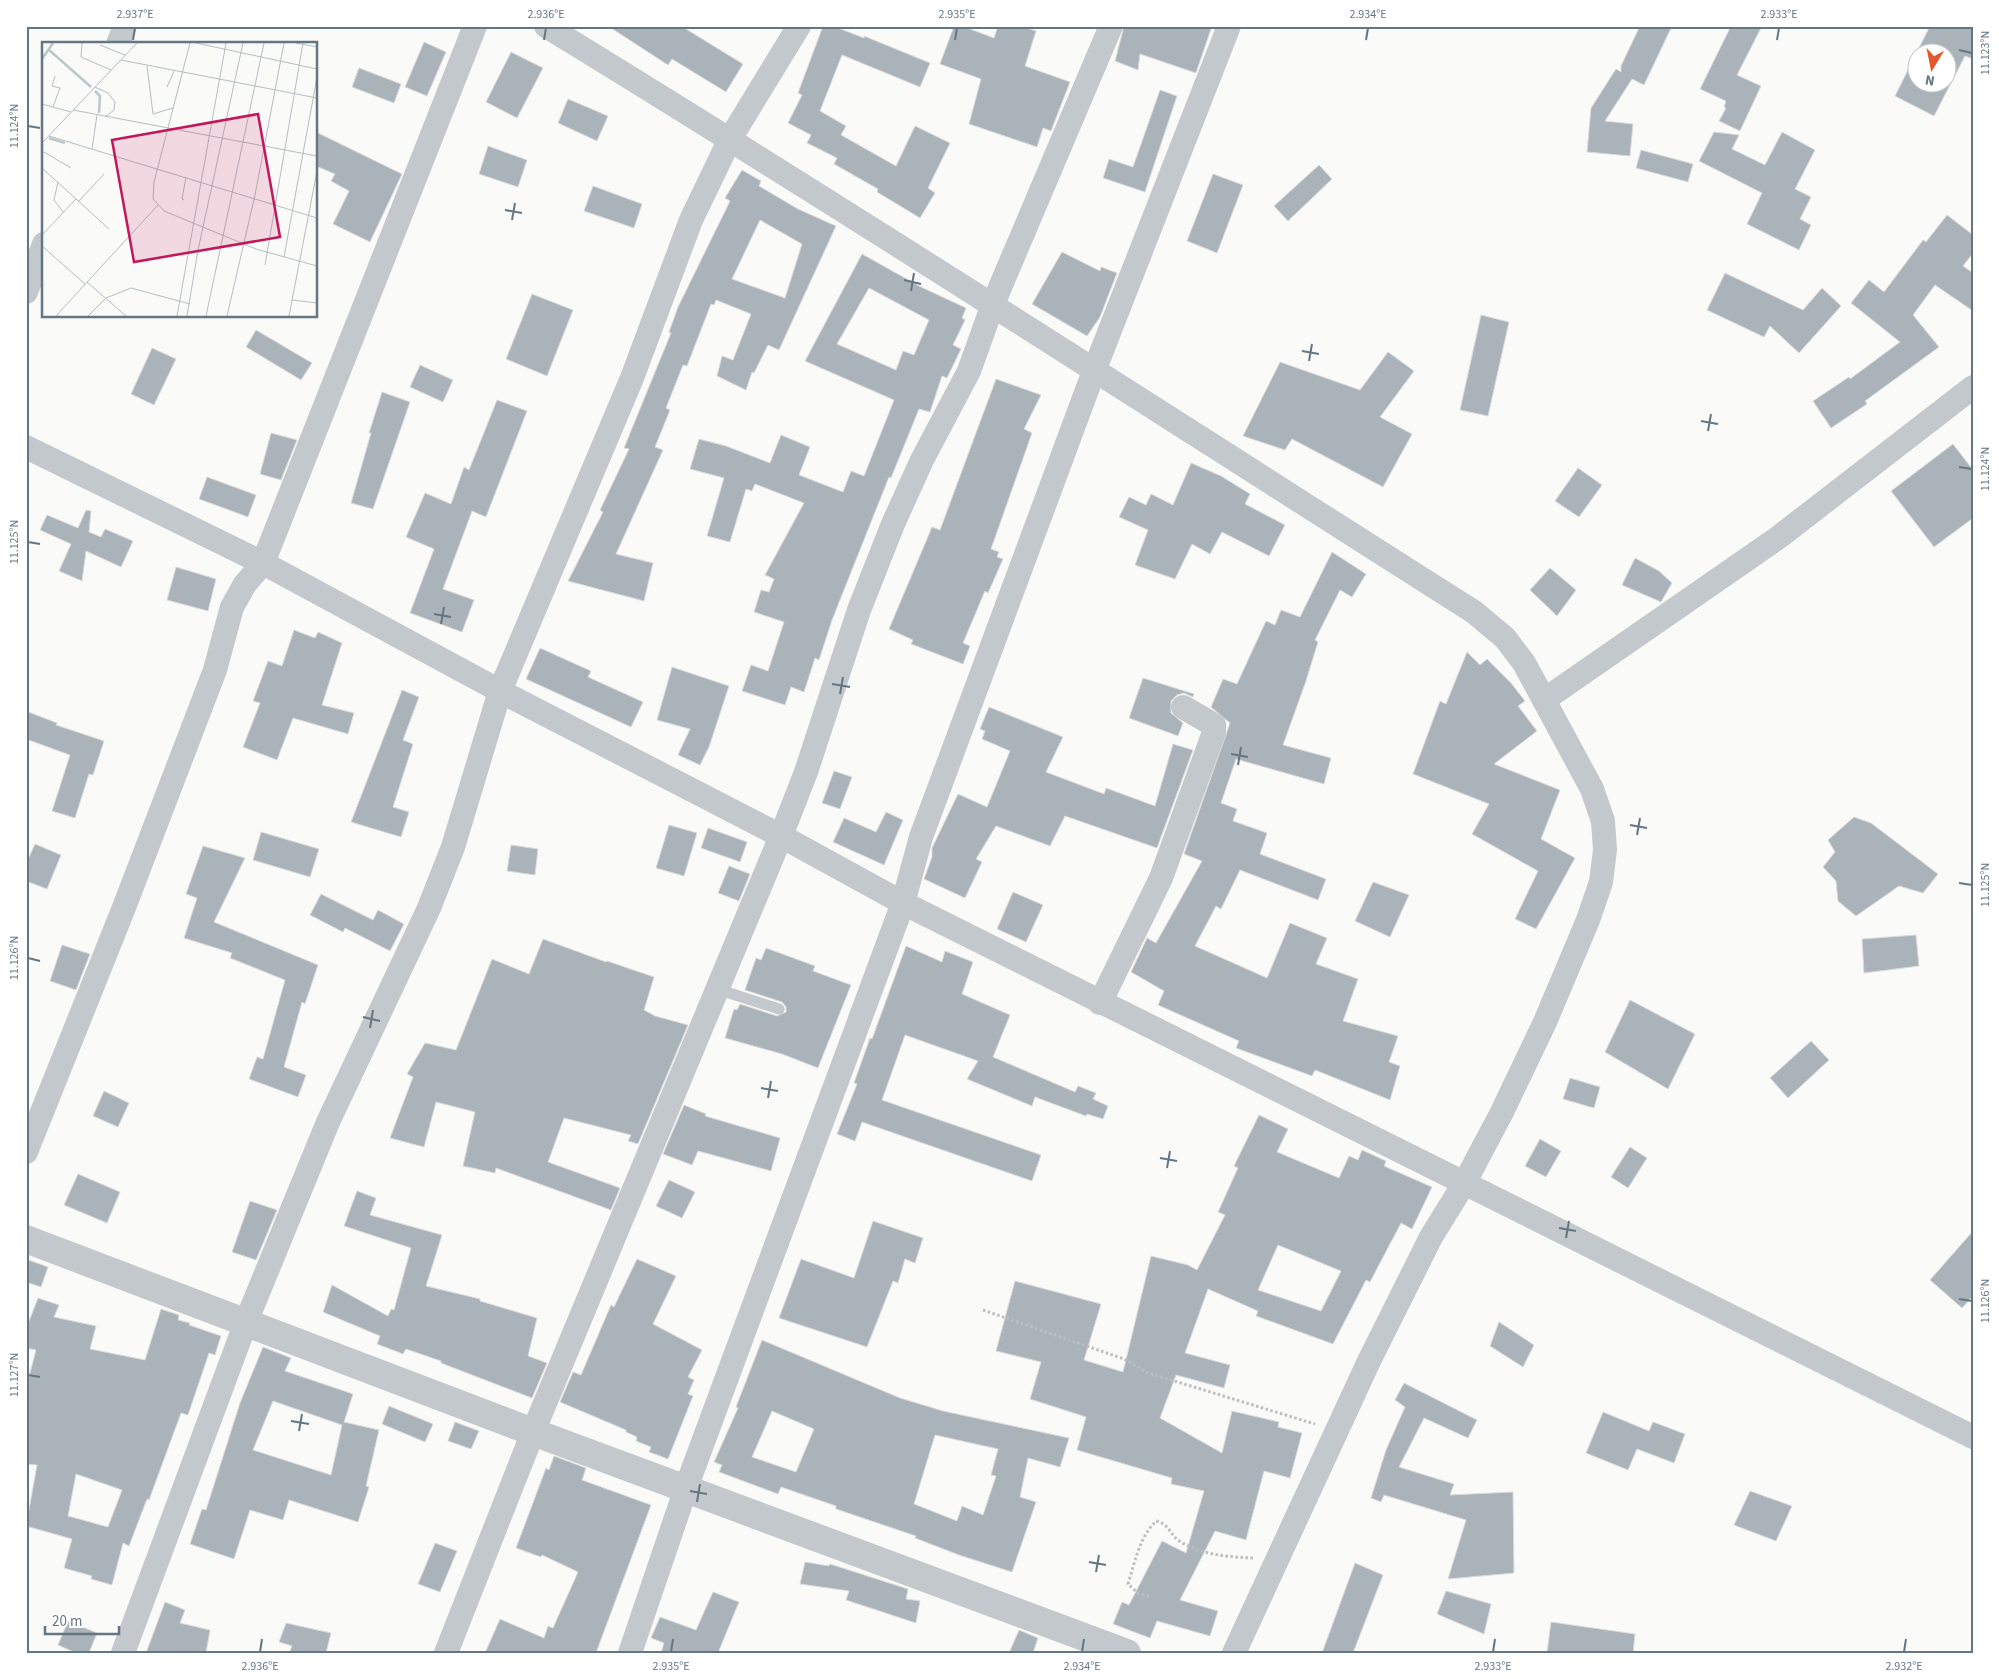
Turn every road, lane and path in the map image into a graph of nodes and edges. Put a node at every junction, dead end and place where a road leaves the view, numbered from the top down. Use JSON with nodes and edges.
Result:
{"nodes":[{"id":1,"x":125,"y":26,"type":"edge"},
{"id":2,"x":475,"y":26,"type":"edge"},
{"id":3,"x":546,"y":26,"type":"edge"},
{"id":4,"x":799,"y":26,"type":"edge"},
{"id":5,"x":1111,"y":26,"type":"edge"},
{"id":6,"x":1229,"y":26,"type":"edge"},
{"id":7,"x":119,"y":42,"type":"edge"},
{"id":8,"x":730,"y":139,"type":"junction"},
{"id":9,"x":42,"y":249,"type":"edge"},
{"id":10,"x":26,"y":292,"type":"edge"},
{"id":11,"x":993,"y":304,"type":"junction"},
{"id":12,"x":1094,"y":371,"type":"junction"},
{"id":13,"x":1973,"y":387,"type":"edge"},
{"id":14,"x":26,"y":447,"type":"edge"},
{"id":15,"x":263,"y":562,"type":"junction"},
{"id":16,"x":500,"y":691,"type":"junction"},
{"id":17,"x":1544,"y":700,"type":"junction"},
{"id":18,"x":1183,"y":707,"type":"dead end"},
{"id":19,"x":781,"y":836,"type":"junction"},
{"id":20,"x":903,"y":903,"type":"junction"},
{"id":21,"x":717,"y":989,"type":"junction"},
{"id":22,"x":1100,"y":1003,"type":"junction"},
{"id":23,"x":779,"y":1009,"type":"dead end"},
{"id":24,"x":26,"y":1152,"type":"edge"},
{"id":25,"x":1465,"y":1182,"type":"junction"},
{"id":26,"x":26,"y":1239,"type":"edge"},
{"id":27,"x":982,"y":1310,"type":"dead end"},
{"id":28,"x":246,"y":1322,"type":"junction"},
{"id":29,"x":1337,"y":1431,"type":"junction"},
{"id":30,"x":533,"y":1432,"type":"junction"},
{"id":31,"x":1973,"y":1437,"type":"edge"},
{"id":32,"x":686,"y":1488,"type":"junction"},
{"id":33,"x":1278,"y":1558,"type":"junction"},
{"id":34,"x":1149,"y":1596,"type":"dead end"},
{"id":35,"x":123,"y":1653,"type":"edge"},
{"id":36,"x":446,"y":1653,"type":"edge"},
{"id":37,"x":630,"y":1653,"type":"edge"},
{"id":38,"x":1127,"y":1653,"type":"edge"},
{"id":39,"x":1234,"y":1653,"type":"edge"}],
"edges":[{"from":1,"to":7,"type":"street"},
{"from":2,"to":15,"type":"street"},
{"from":3,"to":8,"type":"street"},
{"from":4,"to":8,"type":"street"},
{"from":5,"to":11,"type":"street"},
{"from":6,"to":12,"type":"street"},
{"from":8,"to":11,"type":"street"},
{"from":8,"to":16,"type":"street"},
{"from":9,"to":10,"type":"street"},
{"from":11,"to":12,"type":"street"},
{"from":11,"to":19,"type":"street"},
{"from":12,"to":17,"type":"street"},
{"from":12,"to":20,"type":"street"},
{"from":13,"to":17,"type":"street"},
{"from":14,"to":15,"type":"street"},
{"from":15,"to":16,"type":"street"},
{"from":15,"to":24,"type":"street"},
{"from":16,"to":19,"type":"street"},
{"from":16,"to":28,"type":"street"},
{"from":17,"to":25,"type":"street"},
{"from":18,"to":22,"type":"street"},
{"from":19,"to":20,"type":"street"},
{"from":19,"to":21,"type":"street"},
{"from":20,"to":22,"type":"street"},
{"from":20,"to":32,"type":"street"},
{"from":21,"to":23,"type":"lane"},
{"from":21,"to":30,"type":"street"},
{"from":22,"to":25,"type":"street"},
{"from":25,"to":29,"type":"street"},
{"from":25,"to":31,"type":"street"},
{"from":26,"to":28,"type":"street"},
{"from":27,"to":29,"type":"path"},
{"from":28,"to":30,"type":"street"},
{"from":28,"to":35,"type":"street"},
{"from":29,"to":33,"type":"street"},
{"from":30,"to":32,"type":"street"},
{"from":30,"to":36,"type":"street"},
{"from":32,"to":37,"type":"street"},
{"from":32,"to":38,"type":"street"},
{"from":33,"to":34,"type":"path"},
{"from":33,"to":39,"type":"street"}]}
